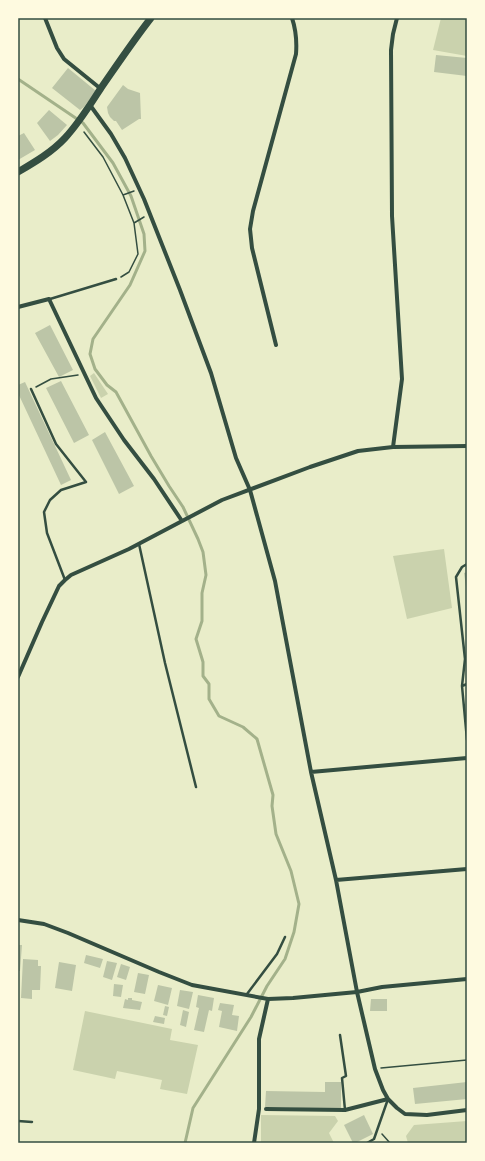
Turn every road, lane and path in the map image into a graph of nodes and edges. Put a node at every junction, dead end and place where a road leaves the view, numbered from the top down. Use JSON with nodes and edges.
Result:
{"nodes":[{"id":1,"x":45,"y":18,"type":"edge"},
{"id":2,"x":292,"y":18,"type":"edge"},
{"id":3,"x":397,"y":18,"type":"edge"},
{"id":4,"x":149,"y":19,"type":"edge"},
{"id":5,"x":101,"y":89,"type":"junction"},
{"id":6,"x":90,"y":105,"type":"junction"},
{"id":7,"x":84,"y":132,"type":"dead end"},
{"id":8,"x":18,"y":172,"type":"edge"},
{"id":9,"x":139,"y":189,"type":"junction"},
{"id":10,"x":123,"y":195,"type":"junction"},
{"id":11,"x":149,"y":214,"type":"junction"},
{"id":12,"x":134,"y":223,"type":"junction"},
{"id":13,"x":116,"y":279,"type":"joint"},
{"id":14,"x":49,"y":299,"type":"junction"},
{"id":15,"x":18,"y":308,"type":"edge"},
{"id":16,"x":276,"y":345,"type":"dead end"},
{"id":17,"x":85,"y":374,"type":"junction"},
{"id":18,"x":30,"y":389,"type":"joint"},
{"id":19,"x":467,"y":446,"type":"edge"},
{"id":20,"x":393,"y":447,"type":"junction"},
{"id":21,"x":250,"y":490,"type":"junction"},
{"id":22,"x":182,"y":521,"type":"junction"},
{"id":23,"x":139,"y":543,"type":"junction"},
{"id":24,"x":467,"y":564,"type":"edge"},
{"id":25,"x":65,"y":580,"type":"junction"},
{"id":26,"x":18,"y":677,"type":"edge"},
{"id":27,"x":467,"y":684,"type":"edge"},
{"id":28,"x":462,"y":686,"type":"junction"},
{"id":29,"x":467,"y":740,"type":"edge"},
{"id":30,"x":467,"y":758,"type":"edge"},
{"id":31,"x":311,"y":772,"type":"junction"},
{"id":32,"x":196,"y":787,"type":"dead end"},
{"id":33,"x":467,"y":869,"type":"edge"},
{"id":34,"x":336,"y":880,"type":"junction"},
{"id":35,"x":18,"y":920,"type":"edge"},
{"id":36,"x":285,"y":937,"type":"dead end"},
{"id":37,"x":467,"y":979,"type":"edge"},
{"id":38,"x":357,"y":992,"type":"junction"},
{"id":39,"x":249,"y":995,"type":"junction"},
{"id":40,"x":268,"y":999,"type":"junction"},
{"id":41,"x":340,"y":1035,"type":"dead end"},
{"id":42,"x":467,"y":1060,"type":"edge"},
{"id":43,"x":375,"y":1069,"type":"junction"},
{"id":44,"x":388,"y":1099,"type":"junction"},
{"id":45,"x":266,"y":1109,"type":"dead end"},
{"id":46,"x":345,"y":1110,"type":"junction"},
{"id":47,"x":467,"y":1110,"type":"edge"},
{"id":48,"x":18,"y":1120,"type":"edge"},
{"id":49,"x":32,"y":1122,"type":"dead end"},
{"id":50,"x":378,"y":1130,"type":"junction"},
{"id":51,"x":254,"y":1143,"type":"edge"},
{"id":52,"x":367,"y":1143,"type":"edge"},
{"id":53,"x":390,"y":1143,"type":"edge"}],
"edges":[{"from":1,"to":5,"type":"street"},
{"from":2,"to":16,"type":"street"},
{"from":3,"to":20,"type":"street"},
{"from":4,"to":5,"type":"main road"},
{"from":5,"to":6,"type":"main road"},
{"from":6,"to":8,"type":"main road"},
{"from":6,"to":9,"type":"street"},
{"from":7,"to":10,"type":"path"},
{"from":9,"to":10,"type":"path"},
{"from":9,"to":11,"type":"street"},
{"from":10,"to":12,"type":"path"},
{"from":11,"to":12,"type":"path"},
{"from":11,"to":21,"type":"street"},
{"from":12,"to":13,"type":"path"},
{"from":13,"to":14,"type":"lane"},
{"from":14,"to":15,"type":"street"},
{"from":14,"to":17,"type":"street"},
{"from":17,"to":18,"type":"path"},
{"from":17,"to":22,"type":"street"},
{"from":18,"to":25,"type":"lane"},
{"from":19,"to":20,"type":"street"},
{"from":20,"to":21,"type":"street"},
{"from":21,"to":22,"type":"street"},
{"from":21,"to":31,"type":"street"},
{"from":22,"to":23,"type":"street"},
{"from":23,"to":25,"type":"street"},
{"from":23,"to":32,"type":"lane"},
{"from":24,"to":28,"type":"lane"},
{"from":25,"to":26,"type":"street"},
{"from":27,"to":28,"type":"lane"},
{"from":28,"to":29,"type":"lane"},
{"from":30,"to":31,"type":"street"},
{"from":31,"to":34,"type":"street"},
{"from":33,"to":34,"type":"street"},
{"from":34,"to":38,"type":"street"},
{"from":35,"to":39,"type":"street"},
{"from":36,"to":39,"type":"lane"},
{"from":37,"to":38,"type":"street"},
{"from":38,"to":40,"type":"street"},
{"from":38,"to":43,"type":"street"},
{"from":39,"to":40,"type":"street"},
{"from":40,"to":51,"type":"street"},
{"from":41,"to":46,"type":"lane"},
{"from":42,"to":43,"type":"path"},
{"from":43,"to":44,"type":"street"},
{"from":44,"to":46,"type":"street"},
{"from":44,"to":47,"type":"street"},
{"from":44,"to":50,"type":"lane"},
{"from":45,"to":46,"type":"street"},
{"from":48,"to":49,"type":"lane"},
{"from":50,"to":52,"type":"lane"},
{"from":50,"to":53,"type":"path"}]}
